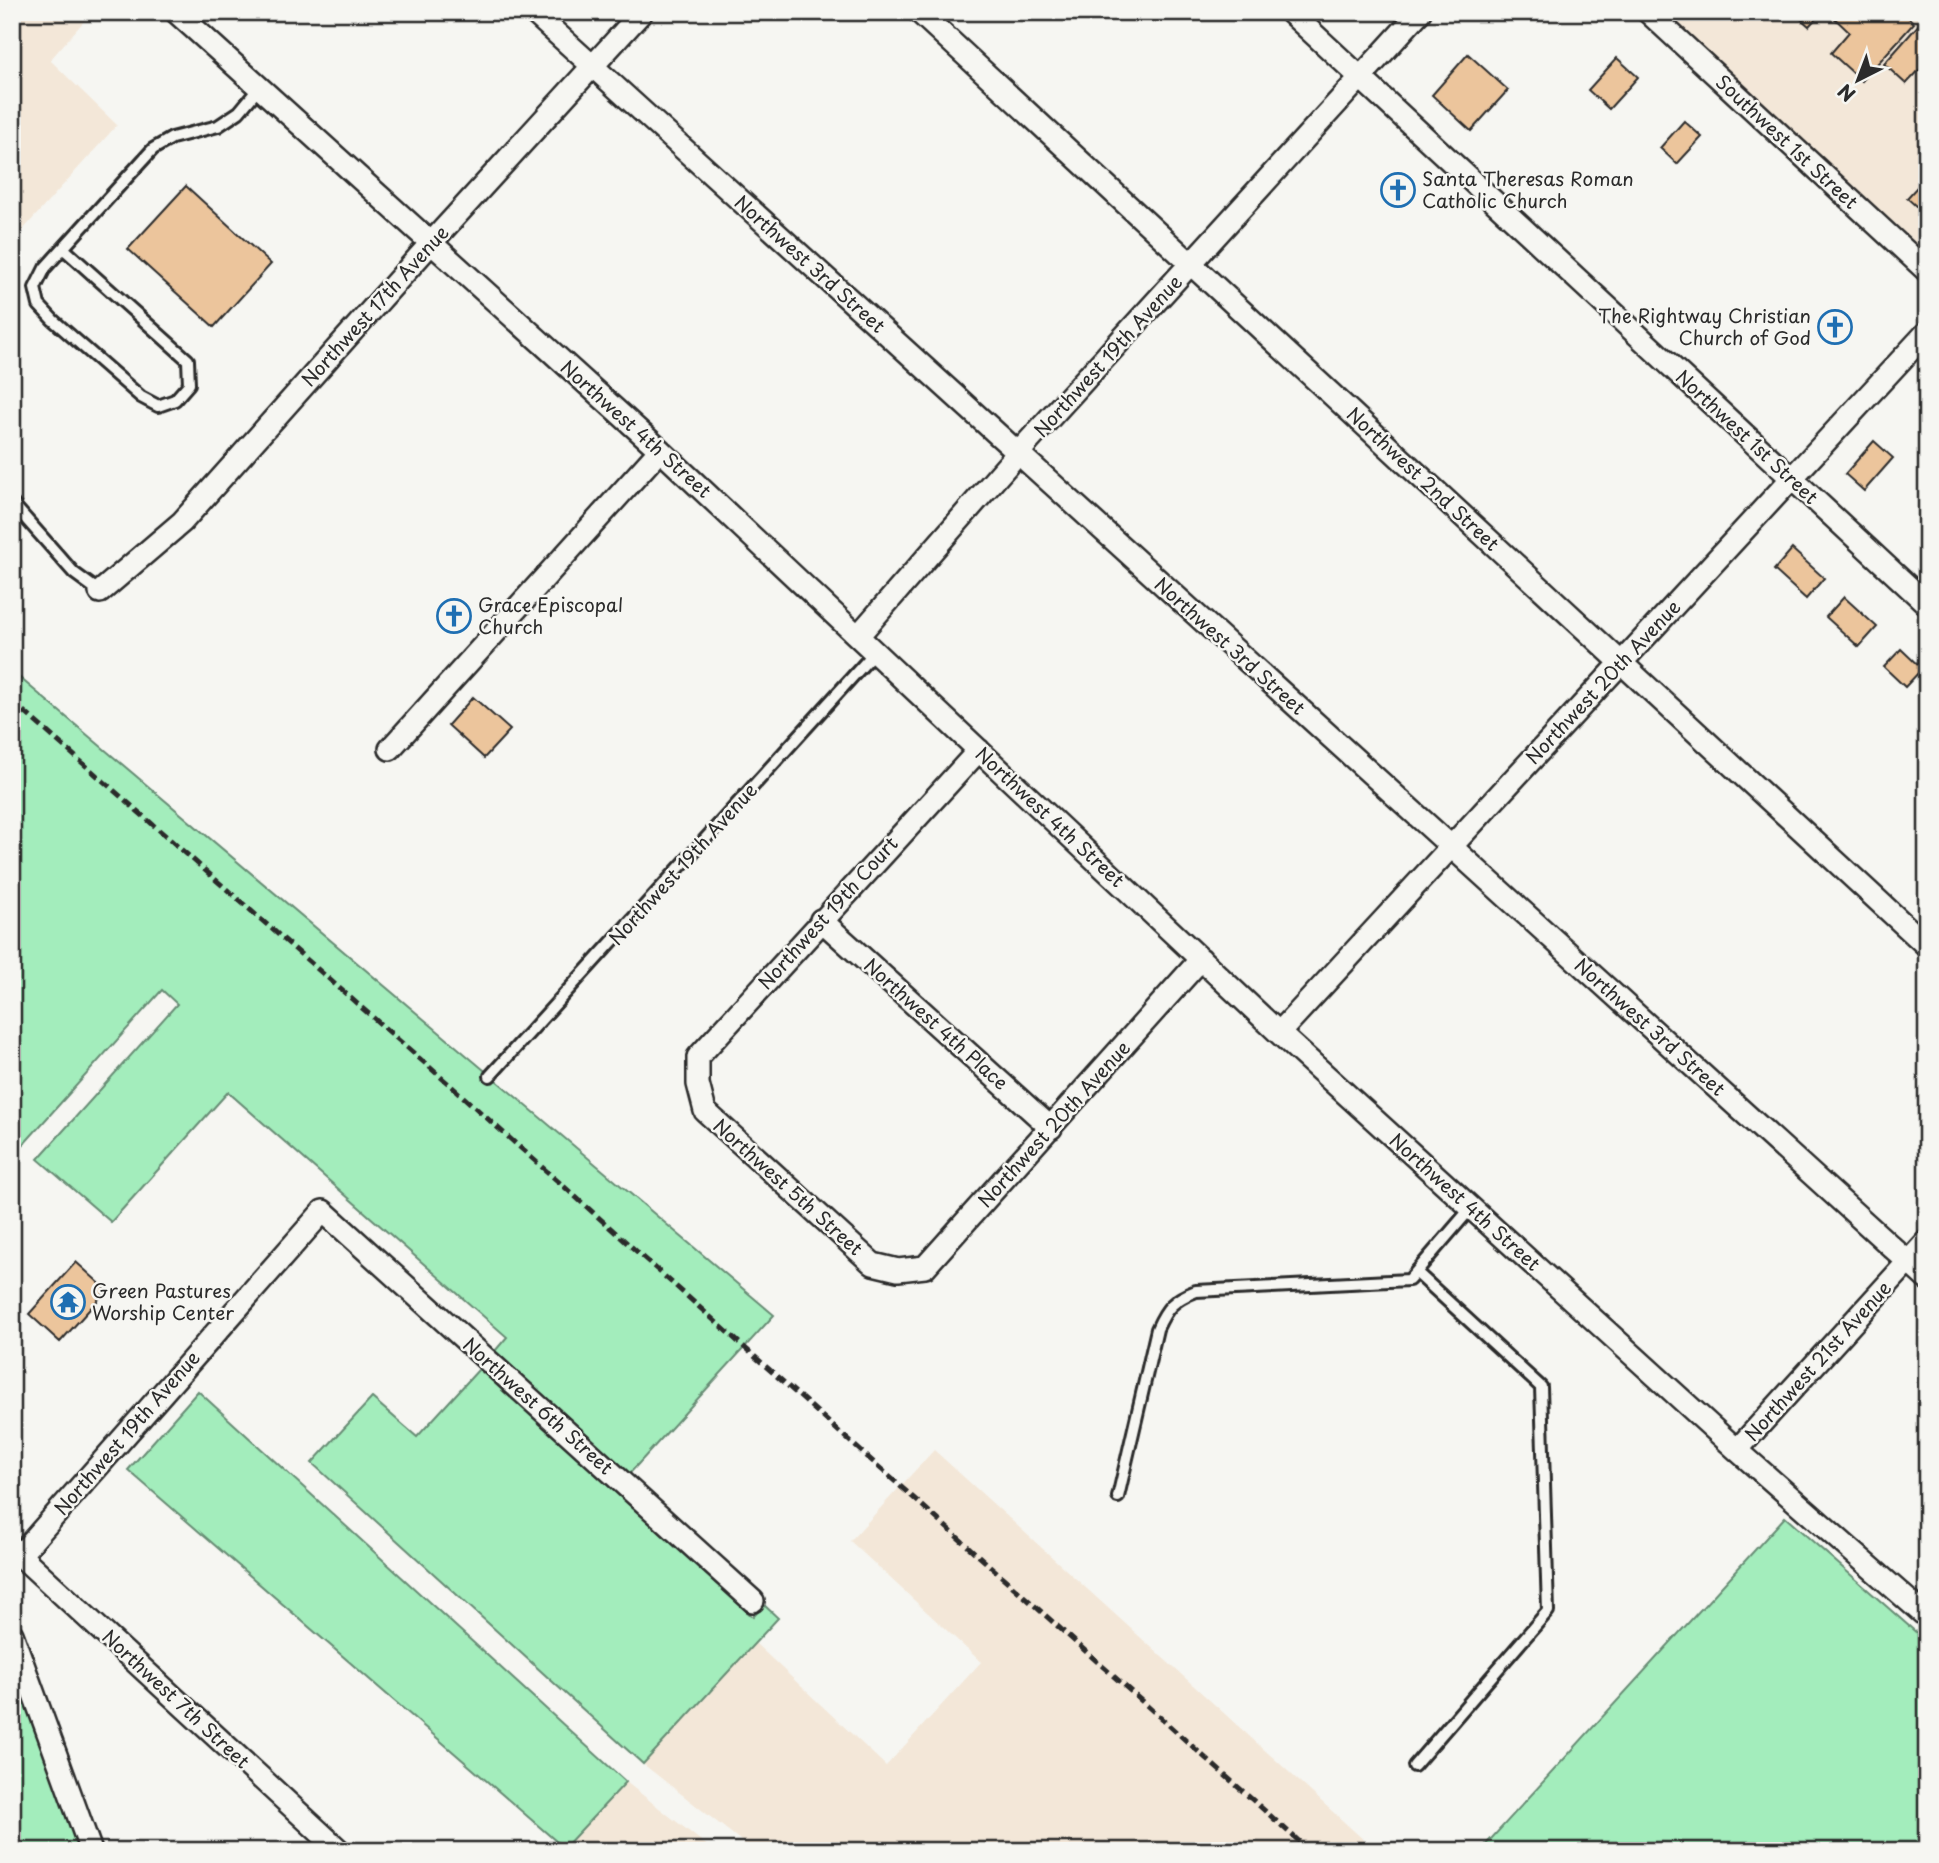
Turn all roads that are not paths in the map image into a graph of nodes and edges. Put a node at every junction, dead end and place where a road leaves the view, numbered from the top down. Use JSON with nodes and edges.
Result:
{"nodes":[{"id":1,"x":176,"y":12,"type":"edge"},
{"id":2,"x":533,"y":12,"type":"edge"},
{"id":3,"x":642,"y":12,"type":"edge"},
{"id":4,"x":919,"y":12,"type":"edge"},
{"id":5,"x":1290,"y":12,"type":"edge"},
{"id":6,"x":1420,"y":12,"type":"edge"},
{"id":7,"x":1648,"y":12,"type":"edge"},
{"id":8,"x":592,"y":66,"type":"junction"},
{"id":9,"x":1361,"y":78,"type":"junction"},
{"id":10,"x":259,"y":88,"type":"junction"},
{"id":11,"x":430,"y":244,"type":"junction"},
{"id":12,"x":63,"y":248,"type":"junction"},
{"id":13,"x":1191,"y":264,"type":"junction"},
{"id":14,"x":1927,"y":271,"type":"edge"},
{"id":15,"x":1927,"y":332,"type":"edge"},
{"id":16,"x":660,"y":450,"type":"junction"},
{"id":17,"x":1018,"y":453,"type":"junction"},
{"id":18,"x":1791,"y":478,"type":"junction"},
{"id":19,"x":12,"y":503,"type":"edge"},
{"id":20,"x":100,"y":592,"type":"joint"},
{"id":21,"x":1927,"y":604,"type":"edge"},
{"id":22,"x":858,"y":636,"type":"junction"},
{"id":23,"x":875,"y":652,"type":"junction"},
{"id":24,"x":1621,"y":663,"type":"junction"},
{"id":25,"x":390,"y":749,"type":"dead end"},
{"id":26,"x":979,"y":750,"type":"junction"},
{"id":27,"x":1451,"y":847,"type":"junction"},
{"id":28,"x":821,"y":919,"type":"junction"},
{"id":29,"x":1927,"y":946,"type":"edge"},
{"id":30,"x":1201,"y":960,"type":"junction"},
{"id":31,"x":1279,"y":1032,"type":"junction"},
{"id":32,"x":490,"y":1076,"type":"dead end"},
{"id":33,"x":698,"y":1084,"type":"joint"},
{"id":34,"x":1051,"y":1128,"type":"junction"},
{"id":35,"x":1471,"y":1208,"type":"junction"},
{"id":36,"x":323,"y":1211,"type":"joint"},
{"id":37,"x":1927,"y":1241,"type":"edge"},
{"id":38,"x":1908,"y":1262,"type":"junction"},
{"id":39,"x":898,"y":1270,"type":"joint"},
{"id":40,"x":1416,"y":1272,"type":"junction"},
{"id":41,"x":1927,"y":1279,"type":"edge"},
{"id":42,"x":1737,"y":1450,"type":"junction"},
{"id":43,"x":1118,"y":1497,"type":"dead end"},
{"id":44,"x":15,"y":1553,"type":"edge"},
{"id":45,"x":753,"y":1601,"type":"dead end"},
{"id":46,"x":1927,"y":1617,"type":"edge"},
{"id":47,"x":12,"y":1634,"type":"edge"},
{"id":48,"x":1414,"y":1766,"type":"dead end"},
{"id":49,"x":92,"y":1851,"type":"edge"},
{"id":50,"x":340,"y":1851,"type":"edge"}],
"edges":[{"from":1,"to":10,"type":"street","name":"Northwest 4th Street"},
{"from":2,"to":8,"type":"street","name":"Northwest 3rd Street"},
{"from":3,"to":8,"type":"street","name":"Northwest 17th Avenue"},
{"from":4,"to":13,"type":"street","name":"Northwest 2nd Street"},
{"from":5,"to":9,"type":"street","name":"Northwest 1st Street"},
{"from":6,"to":9,"type":"street","name":"Northwest 19th Avenue"},
{"from":7,"to":14,"type":"street","name":"Southwest 1st Street"},
{"from":8,"to":11,"type":"street","name":"Northwest 17th Avenue"},
{"from":8,"to":17,"type":"street","name":"Northwest 3rd Street"},
{"from":9,"to":13,"type":"street","name":"Northwest 19th Avenue"},
{"from":9,"to":18,"type":"street","name":"Northwest 1st Street"},
{"from":10,"to":11,"type":"street","name":"Northwest 4th Street"},
{"from":10,"to":12,"type":"lane"},
{"from":11,"to":16,"type":"street","name":"Northwest 4th Street"},
{"from":11,"to":20,"type":"street","name":"Northwest 17th Avenue"},
{"from":12,"to":12,"type":"lane"},
{"from":13,"to":17,"type":"street","name":"Northwest 19th Avenue"},
{"from":13,"to":24,"type":"street","name":"Northwest 2nd Street"},
{"from":15,"to":18,"type":"street","name":"Northwest 20th Avenue"},
{"from":16,"to":22,"type":"street","name":"Northwest 4th Street"},
{"from":16,"to":25,"type":"street"},
{"from":17,"to":22,"type":"street","name":"Northwest 19th Avenue"},
{"from":17,"to":27,"type":"street","name":"Northwest 3rd Street"},
{"from":18,"to":21,"type":"street","name":"Northwest 1st Street"},
{"from":18,"to":24,"type":"street","name":"Northwest 20th Avenue"},
{"from":19,"to":20,"type":"lane"},
{"from":22,"to":23,"type":"street","name":"Northwest 4th Street"},
{"from":23,"to":26,"type":"street","name":"Northwest 4th Street"},
{"from":23,"to":32,"type":"lane","name":"Northwest 19th Avenue"},
{"from":24,"to":27,"type":"street","name":"Northwest 20th Avenue"},
{"from":24,"to":29,"type":"street","name":"Northwest 2nd Street"},
{"from":26,"to":28,"type":"street","name":"Northwest 19th Court"},
{"from":26,"to":30,"type":"street","name":"Northwest 4th Street"},
{"from":27,"to":31,"type":"street","name":"Northwest 20th Avenue"},
{"from":27,"to":38,"type":"street","name":"Northwest 3rd Street"},
{"from":28,"to":33,"type":"street","name":"Northwest 19th Court"},
{"from":28,"to":34,"type":"street","name":"Northwest 4th Place"},
{"from":30,"to":31,"type":"street","name":"Northwest 4th Street"},
{"from":30,"to":34,"type":"street","name":"Northwest 20th Avenue"},
{"from":31,"to":35,"type":"street","name":"Northwest 4th Street"},
{"from":33,"to":39,"type":"street","name":"Northwest 5th Street"},
{"from":34,"to":39,"type":"street","name":"Northwest 20th Avenue"},
{"from":35,"to":40,"type":"lane"},
{"from":35,"to":42,"type":"street","name":"Northwest 4th Street"},
{"from":36,"to":44,"type":"street","name":"Northwest 19th Avenue"},
{"from":36,"to":45,"type":"street","name":"Northwest 6th Street"},
{"from":37,"to":38,"type":"street","name":"Northwest 21st Avenue"},
{"from":38,"to":41,"type":"street","name":"Northwest 3rd Street"},
{"from":38,"to":42,"type":"street","name":"Northwest 21st Avenue"},
{"from":40,"to":43,"type":"lane"},
{"from":40,"to":48,"type":"lane"},
{"from":42,"to":46,"type":"street","name":"Northwest 4th Street"},
{"from":44,"to":50,"type":"street","name":"Northwest 7th Street"},
{"from":47,"to":49,"type":"street"}]}
